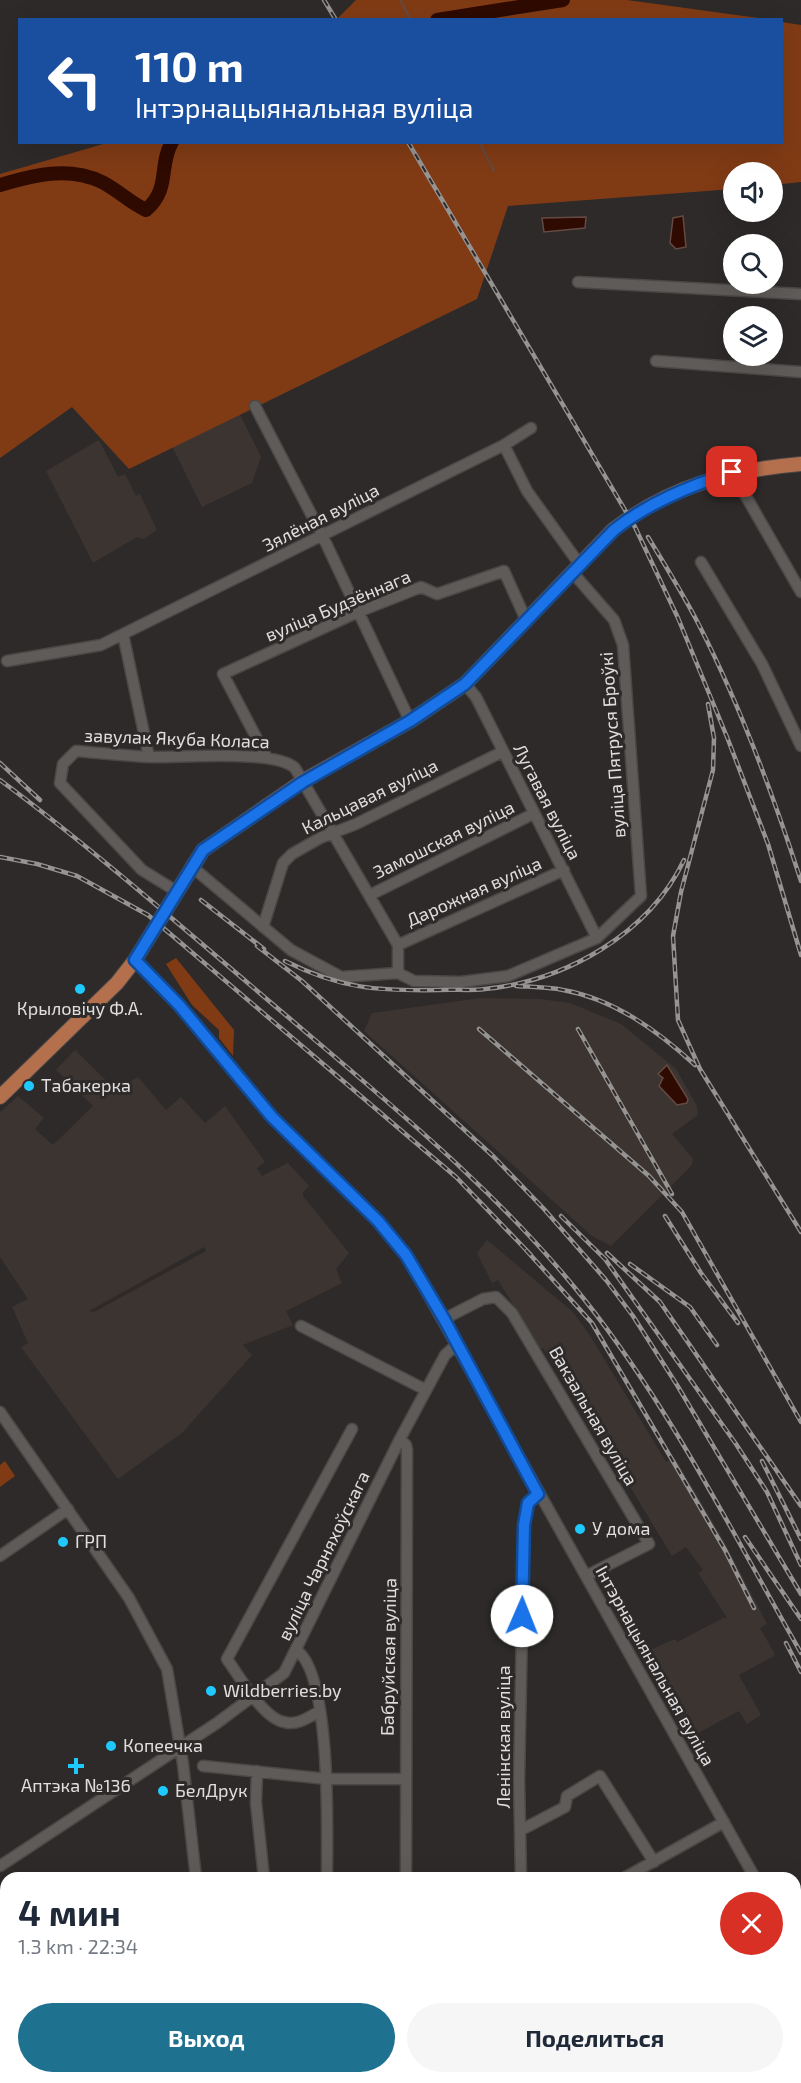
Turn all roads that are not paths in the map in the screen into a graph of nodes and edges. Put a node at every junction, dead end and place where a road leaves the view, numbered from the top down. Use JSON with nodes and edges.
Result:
{"nodes":[{"id":1,"x":578,"y":282,"type":"dead end"},
{"id":2,"x":801,"y":294,"type":"edge"},
{"id":3,"x":656,"y":362,"type":"dead end"},
{"id":4,"x":801,"y":372,"type":"edge"},
{"id":5,"x":255,"y":406,"type":"dead end"},
{"id":6,"x":531,"y":428,"type":"dead end"},
{"id":7,"x":504,"y":445,"type":"junction"},
{"id":8,"x":801,"y":464,"type":"edge"},
{"id":9,"x":732,"y":472,"type":"junction"},
{"id":10,"x":323,"y":537,"type":"junction"},
{"id":11,"x":701,"y":562,"type":"dead end"},
{"id":12,"x":577,"y":569,"type":"junction"},
{"id":13,"x":801,"y":592,"type":"edge"},
{"id":14,"x":358,"y":612,"type":"junction"},
{"id":15,"x":527,"y":622,"type":"junction"},
{"id":16,"x":123,"y":634,"type":"junction"},
{"id":17,"x":7,"y":662,"type":"dead end"},
{"id":18,"x":465,"y":684,"type":"junction"},
{"id":19,"x":410,"y":721,"type":"junction"},
{"id":20,"x":797,"y":727,"type":"edge"},
{"id":21,"x":801,"y":746,"type":"edge"},
{"id":22,"x":502,"y":752,"type":"junction"},
{"id":23,"x":149,"y":757,"type":"junction"},
{"id":24,"x":267,"y":758,"type":"junction"},
{"id":25,"x":303,"y":782,"type":"junction"},
{"id":26,"x":533,"y":814,"type":"junction"},
{"id":27,"x":333,"y":833,"type":"junction"},
{"id":28,"x":191,"y":866,"type":"junction"},
{"id":29,"x":564,"y":870,"type":"junction"},
{"id":30,"x":176,"y":891,"type":"junction"},
{"id":31,"x":370,"y":895,"type":"junction"},
{"id":32,"x":263,"y":927,"type":"junction"},
{"id":33,"x":597,"y":938,"type":"junction"},
{"id":34,"x":398,"y":945,"type":"junction"},
{"id":35,"x":135,"y":960,"type":"junction"},
{"id":36,"x":398,"y":973,"type":"junction"},
{"id":37,"x":0,"y":1097,"type":"edge"},
{"id":38,"x":444,"y":1319,"type":"junction"},
{"id":39,"x":301,"y":1326,"type":"dead end"},
{"id":40,"x":457,"y":1344,"type":"junction"},
{"id":41,"x":426,"y":1390,"type":"junction"},
{"id":42,"x":0,"y":1412,"type":"edge"},
{"id":43,"x":352,"y":1429,"type":"dead end"},
{"id":44,"x":400,"y":1439,"type":"junction"},
{"id":45,"x":538,"y":1494,"type":"junction"},
{"id":46,"x":68,"y":1509,"type":"junction"},
{"id":47,"x":0,"y":1556,"type":"edge"},
{"id":48,"x":586,"y":1576,"type":"junction"},
{"id":49,"x":296,"y":1650,"type":"junction"},
{"id":50,"x":255,"y":1697,"type":"junction"},
{"id":51,"x":320,"y":1711,"type":"junction"},
{"id":52,"x":181,"y":1747,"type":"junction"},
{"id":53,"x":203,"y":1766,"type":"dead end"},
{"id":54,"x":257,"y":1771,"type":"junction"},
{"id":55,"x":327,"y":1779,"type":"junction"},
{"id":56,"x":405,"y":1779,"type":"junction"},
{"id":57,"x":724,"y":1822,"type":"junction"},
{"id":58,"x":520,"y":1830,"type":"junction"},
{"id":59,"x":654,"y":1862,"type":"junction"},
{"id":60,"x":0,"y":1866,"type":"edge"},
{"id":61,"x":195,"y":1872,"type":"edge"},
{"id":62,"x":263,"y":1872,"type":"edge"},
{"id":63,"x":327,"y":1872,"type":"edge"},
{"id":64,"x":406,"y":1872,"type":"edge"},
{"id":65,"x":520,"y":1872,"type":"edge"},
{"id":66,"x":635,"y":1872,"type":"edge"},
{"id":67,"x":752,"y":1872,"type":"edge"}],
"edges":[{"from":1,"to":2,"type":"street"},
{"from":3,"to":4,"type":"street"},
{"from":5,"to":10,"type":"street"},
{"from":6,"to":7,"type":"street","name":"Зялёная вуліца"},
{"from":7,"to":10,"type":"street","name":"Зялёная вуліца"},
{"from":7,"to":12,"type":"street","name":"вуліца Пятруся Броўкі"},
{"from":8,"to":9,"type":"main road"},
{"from":9,"to":12,"type":"main road"},
{"from":9,"to":13,"type":"street"},
{"from":10,"to":14,"type":"street"},
{"from":10,"to":16,"type":"street","name":"Зялёная вуліца"},
{"from":11,"to":20,"type":"street"},
{"from":12,"to":15,"type":"main road"},
{"from":12,"to":33,"type":"street","name":"вуліца Пятруся Броўкі"},
{"from":14,"to":15,"type":"street","name":"вуліца Будзённага"},
{"from":14,"to":19,"type":"street"},
{"from":14,"to":24,"type":"street","name":"вуліца Будзённага"},
{"from":15,"to":18,"type":"main road"},
{"from":16,"to":17,"type":"street","name":"Зялёная вуліца"},
{"from":16,"to":23,"type":"street"},
{"from":18,"to":19,"type":"main road"},
{"from":18,"to":22,"type":"street","name":"Лугавая вуліца"},
{"from":19,"to":25,"type":"main road"},
{"from":20,"to":21,"type":"street"},
{"from":22,"to":26,"type":"street","name":"Лугавая вуліца"},
{"from":22,"to":27,"type":"street","name":"Кальцавая вуліца"},
{"from":23,"to":24,"type":"street","name":"завулак Якуба Коласа"},
{"from":23,"to":30,"type":"street","name":"завулак Якуба Коласа"},
{"from":24,"to":25,"type":"street","name":"завулак Якуба Коласа"},
{"from":25,"to":27,"type":"street","name":"завулак Якуба Коласа"},
{"from":25,"to":28,"type":"main road"},
{"from":26,"to":29,"type":"street","name":"Лугавая вуліца"},
{"from":26,"to":31,"type":"street","name":"Замошская вуліца"},
{"from":27,"to":31,"type":"street","name":"завулак Якуба Коласа"},
{"from":27,"to":32,"type":"street","name":"Кальцавая вуліца"},
{"from":28,"to":30,"type":"main road"},
{"from":28,"to":32,"type":"street"},
{"from":29,"to":33,"type":"street","name":"Лугавая вуліца"},
{"from":29,"to":34,"type":"street","name":"Дарожная вуліца"},
{"from":30,"to":35,"type":"main road"},
{"from":31,"to":34,"type":"street","name":"завулак Якуба Коласа"},
{"from":32,"to":36,"type":"street"},
{"from":33,"to":36,"type":"street"},
{"from":34,"to":36,"type":"street","name":"завулак Якуба Коласа"},
{"from":35,"to":37,"type":"main road"},
{"from":35,"to":38,"type":"street","name":"Інтэрнацыянальная вуліца"},
{"from":38,"to":40,"type":"street","name":"Інтэрнацыянальная вуліца"},
{"from":38,"to":48,"type":"street","name":"Вакзальная вуліца"},
{"from":39,"to":41,"type":"street"},
{"from":40,"to":41,"type":"street","name":"вуліца Чарняхоўскага"},
{"from":40,"to":45,"type":"street","name":"Інтэрнацыянальная вуліца"},
{"from":41,"to":44,"type":"street","name":"вуліца Чарняхоўскага"},
{"from":42,"to":46,"type":"street"},
{"from":43,"to":50,"type":"street"},
{"from":44,"to":49,"type":"street","name":"вуліца Чарняхоўскага"},
{"from":44,"to":56,"type":"street","name":"Бабруйская вуліца"},
{"from":45,"to":48,"type":"street","name":"Інтэрнацыянальная вуліца"},
{"from":45,"to":58,"type":"street","name":"Ленінская вуліца"},
{"from":46,"to":47,"type":"street"},
{"from":46,"to":52,"type":"street"},
{"from":48,"to":57,"type":"street","name":"Інтэрнацыянальная вуліца"},
{"from":49,"to":50,"type":"street","name":"вуліца Чарняхоўскага"},
{"from":49,"to":51,"type":"street"},
{"from":50,"to":51,"type":"street"},
{"from":50,"to":52,"type":"street","name":"вуліца Чарняхоўскага"},
{"from":51,"to":55,"type":"street"},
{"from":52,"to":60,"type":"street","name":"вуліца Чарняхоўскага"},
{"from":52,"to":61,"type":"street"},
{"from":53,"to":54,"type":"street"},
{"from":54,"to":55,"type":"street"},
{"from":54,"to":62,"type":"street"},
{"from":55,"to":56,"type":"street"},
{"from":55,"to":63,"type":"street"},
{"from":56,"to":64,"type":"street","name":"Бабруйская вуліца"},
{"from":57,"to":59,"type":"street"},
{"from":57,"to":67,"type":"street","name":"Інтэрнацыянальная вуліца"},
{"from":58,"to":59,"type":"street"},
{"from":58,"to":65,"type":"street","name":"Ленінская вуліца"},
{"from":59,"to":66,"type":"street"}]}
